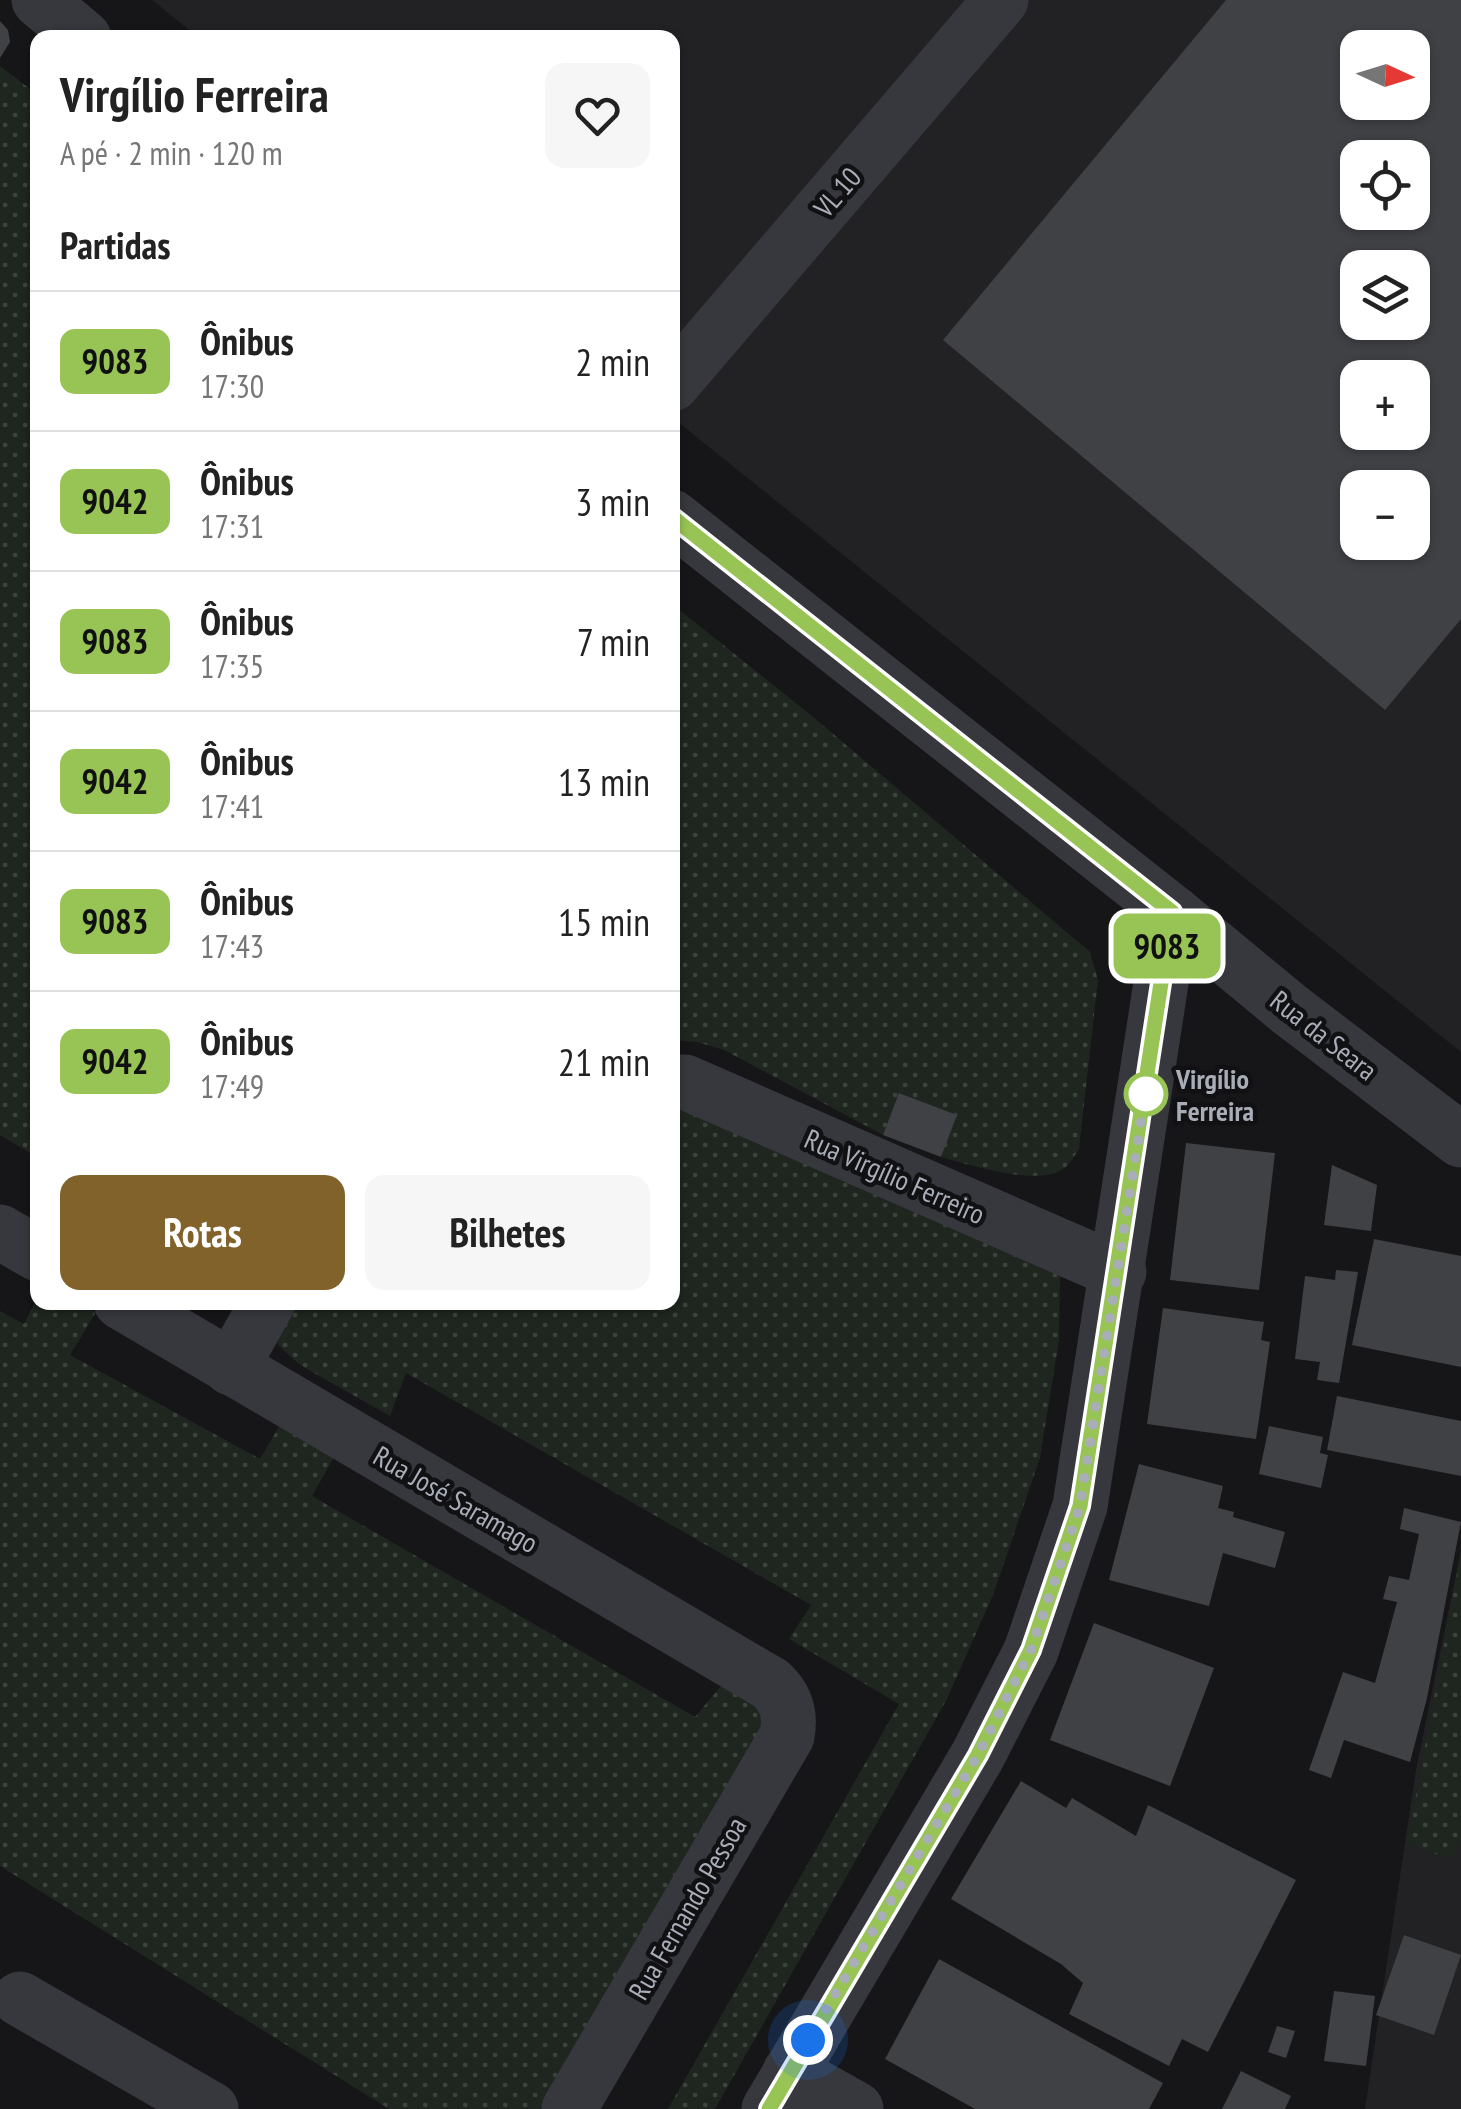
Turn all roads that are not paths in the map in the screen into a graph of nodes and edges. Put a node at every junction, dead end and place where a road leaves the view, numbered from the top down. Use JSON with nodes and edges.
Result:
{"nodes":[{"id":1,"x":38,"y":0,"type":"edge"},
{"id":2,"x":1001,"y":0,"type":"edge"},
{"id":3,"x":74,"y":30,"type":"edge"},
{"id":4,"x":680,"y":375,"type":"edge"},
{"id":5,"x":680,"y":523,"type":"edge"},
{"id":6,"x":1172,"y":912,"type":"junction"},
{"id":7,"x":680,"y":1082,"type":"edge"},
{"id":8,"x":1461,"y":1140,"type":"edge"},
{"id":9,"x":0,"y":1232,"type":"edge"},
{"id":10,"x":30,"y":1249,"type":"edge"},
{"id":11,"x":1118,"y":1272,"type":"junction"},
{"id":12,"x":154,"y":1310,"type":"edge"},
{"id":13,"x":264,"y":1310,"type":"edge"},
{"id":14,"x":182,"y":1317,"type":"edge"},
{"id":15,"x":231,"y":1368,"type":"junction"},
{"id":16,"x":785,"y":1702,"type":"joint"},
{"id":17,"x":20,"y":2000,"type":"dead end"},
{"id":18,"x":779,"y":2091,"type":"edge"},
{"id":19,"x":211,"y":2109,"type":"edge"},
{"id":20,"x":570,"y":2109,"type":"edge"},
{"id":21,"x":856,"y":2109,"type":"edge"}],
"edges":[{"from":1,"to":3,"type":"street"},
{"from":2,"to":4,"type":"street","name":"VL 10"},
{"from":5,"to":6,"type":"street","name":"Rua da Seara"},
{"from":6,"to":8,"type":"street","name":"Rua da Seara"},
{"from":6,"to":11,"type":"street"},
{"from":7,"to":11,"type":"street","name":"Rua Virgílio Ferreiro"},
{"from":9,"to":10,"type":"street"},
{"from":11,"to":18,"type":"street"},
{"from":12,"to":14,"type":"street","name":"Rua José Saramago"},
{"from":13,"to":15,"type":"street"},
{"from":14,"to":15,"type":"street","name":"Rua José Saramago"},
{"from":15,"to":16,"type":"street","name":"Rua José Saramago"},
{"from":16,"to":20,"type":"street","name":"Rua Fernando Pessoa"},
{"from":17,"to":19,"type":"street"},
{"from":18,"to":21,"type":"street"}]}
